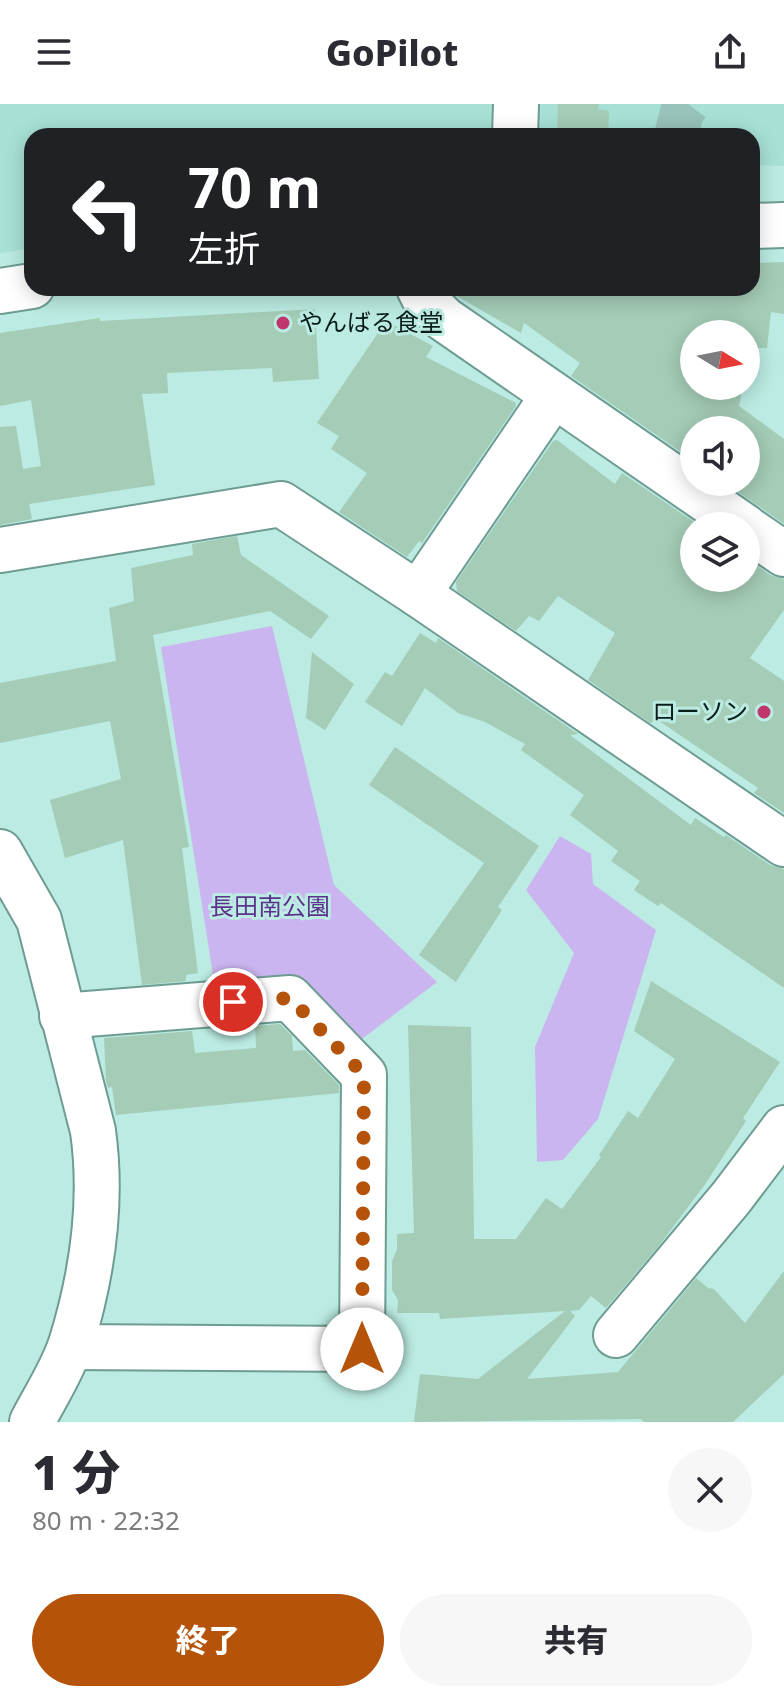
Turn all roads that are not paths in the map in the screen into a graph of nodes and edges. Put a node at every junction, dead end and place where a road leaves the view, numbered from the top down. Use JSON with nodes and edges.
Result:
{"nodes":[{"id":1,"x":516,"y":104,"type":"edge"},
{"id":2,"x":515,"y":128,"type":"edge"},
{"id":3,"x":784,"y":225,"type":"edge"},
{"id":4,"x":760,"y":226,"type":"edge"},
{"id":5,"x":24,"y":287,"type":"edge"},
{"id":6,"x":0,"y":291,"type":"edge"},
{"id":7,"x":423,"y":296,"type":"edge"},
{"id":8,"x":553,"y":396,"type":"junction"},
{"id":9,"x":723,"y":512,"type":"edge"},
{"id":10,"x":760,"y":537,"type":"edge"},
{"id":11,"x":0,"y":550,"type":"edge"},
{"id":12,"x":784,"y":554,"type":"edge"},
{"id":13,"x":418,"y":594,"type":"junction"},
{"id":14,"x":784,"y":844,"type":"edge"},
{"id":15,"x":0,"y":852,"type":"edge"},
{"id":16,"x":62,"y":1016,"type":"junction"},
{"id":17,"x":784,"y":1128,"type":"edge"},
{"id":18,"x":616,"y":1335,"type":"dead end"},
{"id":19,"x":70,"y":1347,"type":"junction"},
{"id":20,"x":32,"y":1422,"type":"edge"}],
"edges":[{"from":1,"to":2,"type":"street"},
{"from":3,"to":4,"type":"street"},
{"from":5,"to":6,"type":"street"},
{"from":7,"to":8,"type":"street"},
{"from":8,"to":9,"type":"street"},
{"from":8,"to":13,"type":"street"},
{"from":10,"to":12,"type":"street"},
{"from":11,"to":13,"type":"street"},
{"from":13,"to":14,"type":"street"},
{"from":15,"to":16,"type":"street"},
{"from":16,"to":19,"type":"street"},
{"from":16,"to":19,"type":"street"},
{"from":17,"to":18,"type":"street"},
{"from":19,"to":20,"type":"street"}]}
